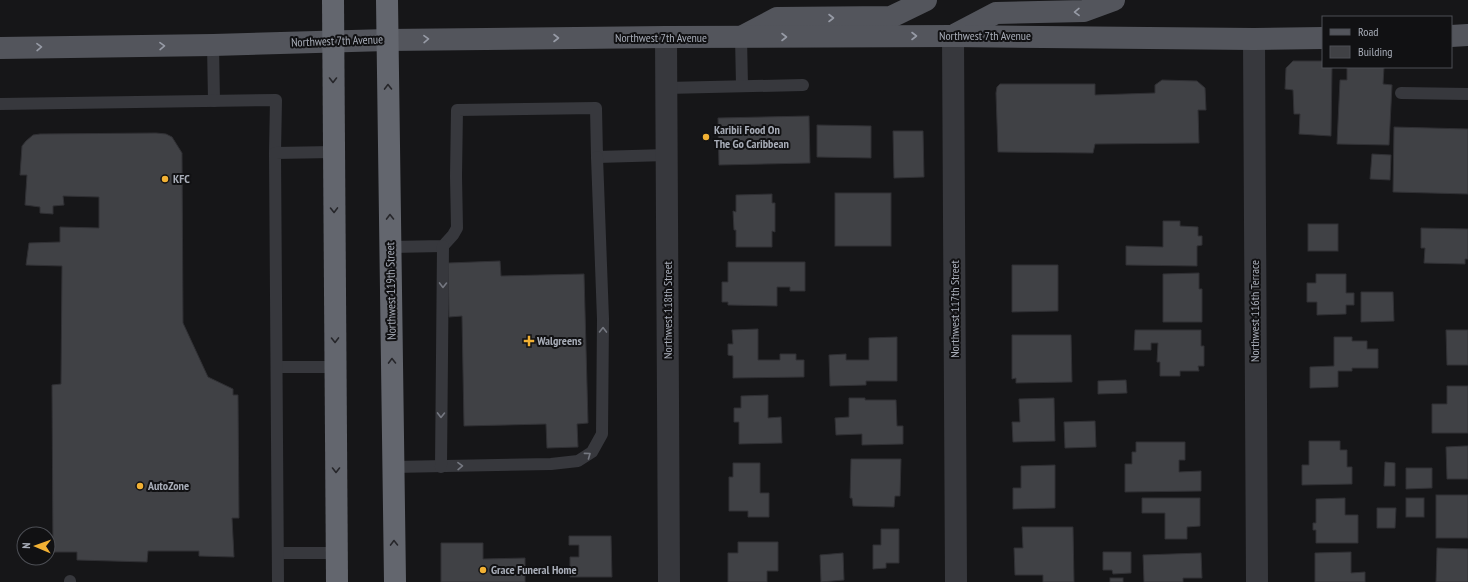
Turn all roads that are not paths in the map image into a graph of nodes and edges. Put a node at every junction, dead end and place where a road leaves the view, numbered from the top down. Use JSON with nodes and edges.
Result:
{"nodes":[{"id":1,"x":333,"y":0,"type":"edge"},
{"id":2,"x":387,"y":0,"type":"edge"},
{"id":3,"x":926,"y":0,"type":"edge"},
{"id":4,"x":1114,"y":0,"type":"edge"},
{"id":5,"x":1468,"y":35,"type":"edge"},
{"id":6,"x":953,"y":36,"type":"junction"},
{"id":7,"x":1452,"y":36,"type":"edge"},
{"id":8,"x":741,"y":37,"type":"junction"},
{"id":9,"x":666,"y":38,"type":"junction"},
{"id":10,"x":1322,"y":38,"type":"edge"},
{"id":11,"x":1254,"y":39,"type":"junction"},
{"id":12,"x":387,"y":40,"type":"junction"},
{"id":13,"x":333,"y":41,"type":"junction"},
{"id":14,"x":213,"y":45,"type":"junction"},
{"id":15,"x":0,"y":48,"type":"edge"},
{"id":16,"x":803,"y":85,"type":"dead end"},
{"id":17,"x":742,"y":86,"type":"junction"},
{"id":18,"x":666,"y":88,"type":"junction"},
{"id":19,"x":1401,"y":93,"type":"dead end"},
{"id":20,"x":1468,"y":94,"type":"edge"},
{"id":21,"x":214,"y":101,"type":"junction"},
{"id":22,"x":0,"y":104,"type":"edge"},
{"id":23,"x":333,"y":152,"type":"junction"},
{"id":24,"x":275,"y":153,"type":"junction"},
{"id":25,"x":667,"y":155,"type":"junction"},
{"id":26,"x":596,"y":157,"type":"junction"},
{"id":27,"x":443,"y":246,"type":"junction"},
{"id":28,"x":391,"y":247,"type":"junction"},
{"id":29,"x":277,"y":367,"type":"junction"},
{"id":30,"x":336,"y":367,"type":"junction"},
{"id":31,"x":441,"y":466,"type":"junction"},
{"id":32,"x":393,"y":467,"type":"junction"},
{"id":33,"x":278,"y":553,"type":"junction"},
{"id":34,"x":337,"y":553,"type":"junction"},
{"id":35,"x":278,"y":582,"type":"edge"},
{"id":36,"x":337,"y":582,"type":"edge"},
{"id":37,"x":395,"y":582,"type":"edge"},
{"id":38,"x":669,"y":582,"type":"edge"},
{"id":39,"x":956,"y":582,"type":"edge"},
{"id":40,"x":1257,"y":582,"type":"edge"}],
"edges":[{"from":1,"to":13,"type":"highway"},
{"from":2,"to":12,"type":"highway","name":"Northwest 119th Street"},
{"from":8,"to":3,"type":"main road","one_way":true},
{"from":4,"to":6,"type":"main road","one_way":true},
{"from":5,"to":7,"type":"main road"},
{"from":8,"to":6,"type":"main road","name":"Northwest 7th Avenue","one_way":true},
{"from":6,"to":11,"type":"main road","name":"Northwest 7th Avenue"},
{"from":6,"to":39,"type":"street","name":"Northwest 117th Street"},
{"from":8,"to":9,"type":"main road","name":"Northwest 7th Avenue"},
{"from":8,"to":17,"type":"lane"},
{"from":12,"to":9,"type":"main road","name":"Northwest 7th Avenue","one_way":true},
{"from":9,"to":18,"type":"street","name":"Northwest 118th Street"},
{"from":10,"to":11,"type":"main road","name":"Northwest 7th Avenue"},
{"from":11,"to":40,"type":"street","name":"Northwest 116th Terrace"},
{"from":12,"to":13,"type":"main road","name":"Northwest 7th Avenue"},
{"from":28,"to":12,"type":"highway","name":"Northwest 119th Street","one_way":true},
{"from":13,"to":14,"type":"main road","name":"Northwest 7th Avenue"},
{"from":13,"to":23,"type":"highway","one_way":true},
{"from":15,"to":14,"type":"main road","name":"Northwest 7th Avenue","one_way":true},
{"from":14,"to":21,"type":"lane"},
{"from":16,"to":17,"type":"lane"},
{"from":17,"to":18,"type":"lane"},
{"from":18,"to":25,"type":"street","name":"Northwest 118th Street"},
{"from":19,"to":20,"type":"lane"},
{"from":21,"to":22,"type":"lane"},
{"from":21,"to":24,"type":"lane"},
{"from":23,"to":24,"type":"lane"},
{"from":23,"to":30,"type":"highway","one_way":true},
{"from":24,"to":29,"type":"lane"},
{"from":25,"to":26,"type":"lane"},
{"from":25,"to":38,"type":"street","name":"Northwest 118th Street"},
{"from":26,"to":27,"type":"lane"},
{"from":31,"to":26,"type":"lane","one_way":true},
{"from":27,"to":28,"type":"lane"},
{"from":27,"to":31,"type":"lane","one_way":true},
{"from":32,"to":28,"type":"highway","name":"Northwest 119th Street","one_way":true},
{"from":29,"to":30,"type":"lane"},
{"from":29,"to":33,"type":"lane"},
{"from":30,"to":34,"type":"highway","one_way":true},
{"from":31,"to":32,"type":"lane"},
{"from":37,"to":32,"type":"highway","name":"Northwest 119th Street","one_way":true},
{"from":33,"to":34,"type":"lane"},
{"from":33,"to":35,"type":"lane"},
{"from":34,"to":36,"type":"highway"}]}
